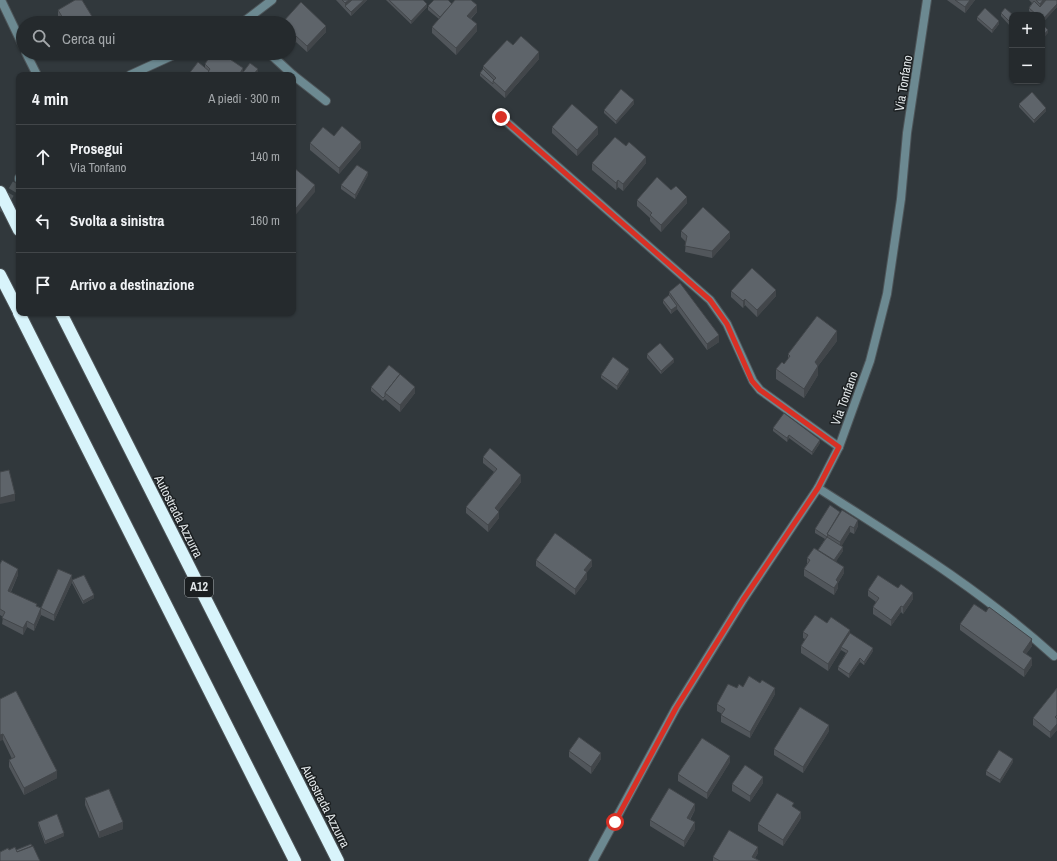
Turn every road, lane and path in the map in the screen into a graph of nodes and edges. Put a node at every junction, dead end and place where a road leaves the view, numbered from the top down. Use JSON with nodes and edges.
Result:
{"nodes":[{"id":1,"x":2,"y":0,"type":"edge"},
{"id":2,"x":272,"y":0,"type":"edge"},
{"id":3,"x":927,"y":0,"type":"edge"},
{"id":4,"x":251,"y":16,"type":"edge"},
{"id":5,"x":16,"y":31,"type":"edge"},
{"id":6,"x":30,"y":60,"type":"edge"},
{"id":7,"x":163,"y":60,"type":"edge"},
{"id":8,"x":277,"y":60,"type":"edge"},
{"id":9,"x":36,"y":72,"type":"edge"},
{"id":10,"x":137,"y":72,"type":"edge"},
{"id":11,"x":290,"y":72,"type":"edge"},
{"id":12,"x":296,"y":77,"type":"edge"},
{"id":13,"x":326,"y":101,"type":"dead end"},
{"id":14,"x":501,"y":117,"type":"dead end"},
{"id":15,"x":0,"y":192,"type":"edge"},
{"id":16,"x":16,"y":224,"type":"edge"},
{"id":17,"x":0,"y":275,"type":"edge"},
{"id":18,"x":16,"y":307,"type":"edge"},
{"id":19,"x":21,"y":316,"type":"edge"},
{"id":20,"x":63,"y":316,"type":"edge"},
{"id":21,"x":839,"y":447,"type":"junction"},
{"id":22,"x":818,"y":488,"type":"junction"},
{"id":23,"x":1054,"y":656,"type":"dead end"},
{"id":24,"x":295,"y":861,"type":"edge"},
{"id":25,"x":338,"y":861,"type":"edge"},
{"id":26,"x":593,"y":861,"type":"edge"}],
"edges":[{"from":1,"to":5,"type":"street"},
{"from":2,"to":4,"type":"street"},
{"from":3,"to":21,"type":"street","name":"Via Tonfano"},
{"from":6,"to":9,"type":"street"},
{"from":7,"to":10,"type":"street"},
{"from":8,"to":11,"type":"street"},
{"from":12,"to":13,"type":"street"},
{"from":14,"to":21,"type":"street"},
{"from":15,"to":16,"type":"highway"},
{"from":17,"to":18,"type":"highway"},
{"from":19,"to":24,"type":"highway"},
{"from":20,"to":25,"type":"highway","name":"Autostrada Azzurra","number":"A12"},
{"from":21,"to":22,"type":"street","name":"Via Tonfano"},
{"from":22,"to":23,"type":"street"},
{"from":22,"to":26,"type":"street","name":"Via Tonfano"}]}
